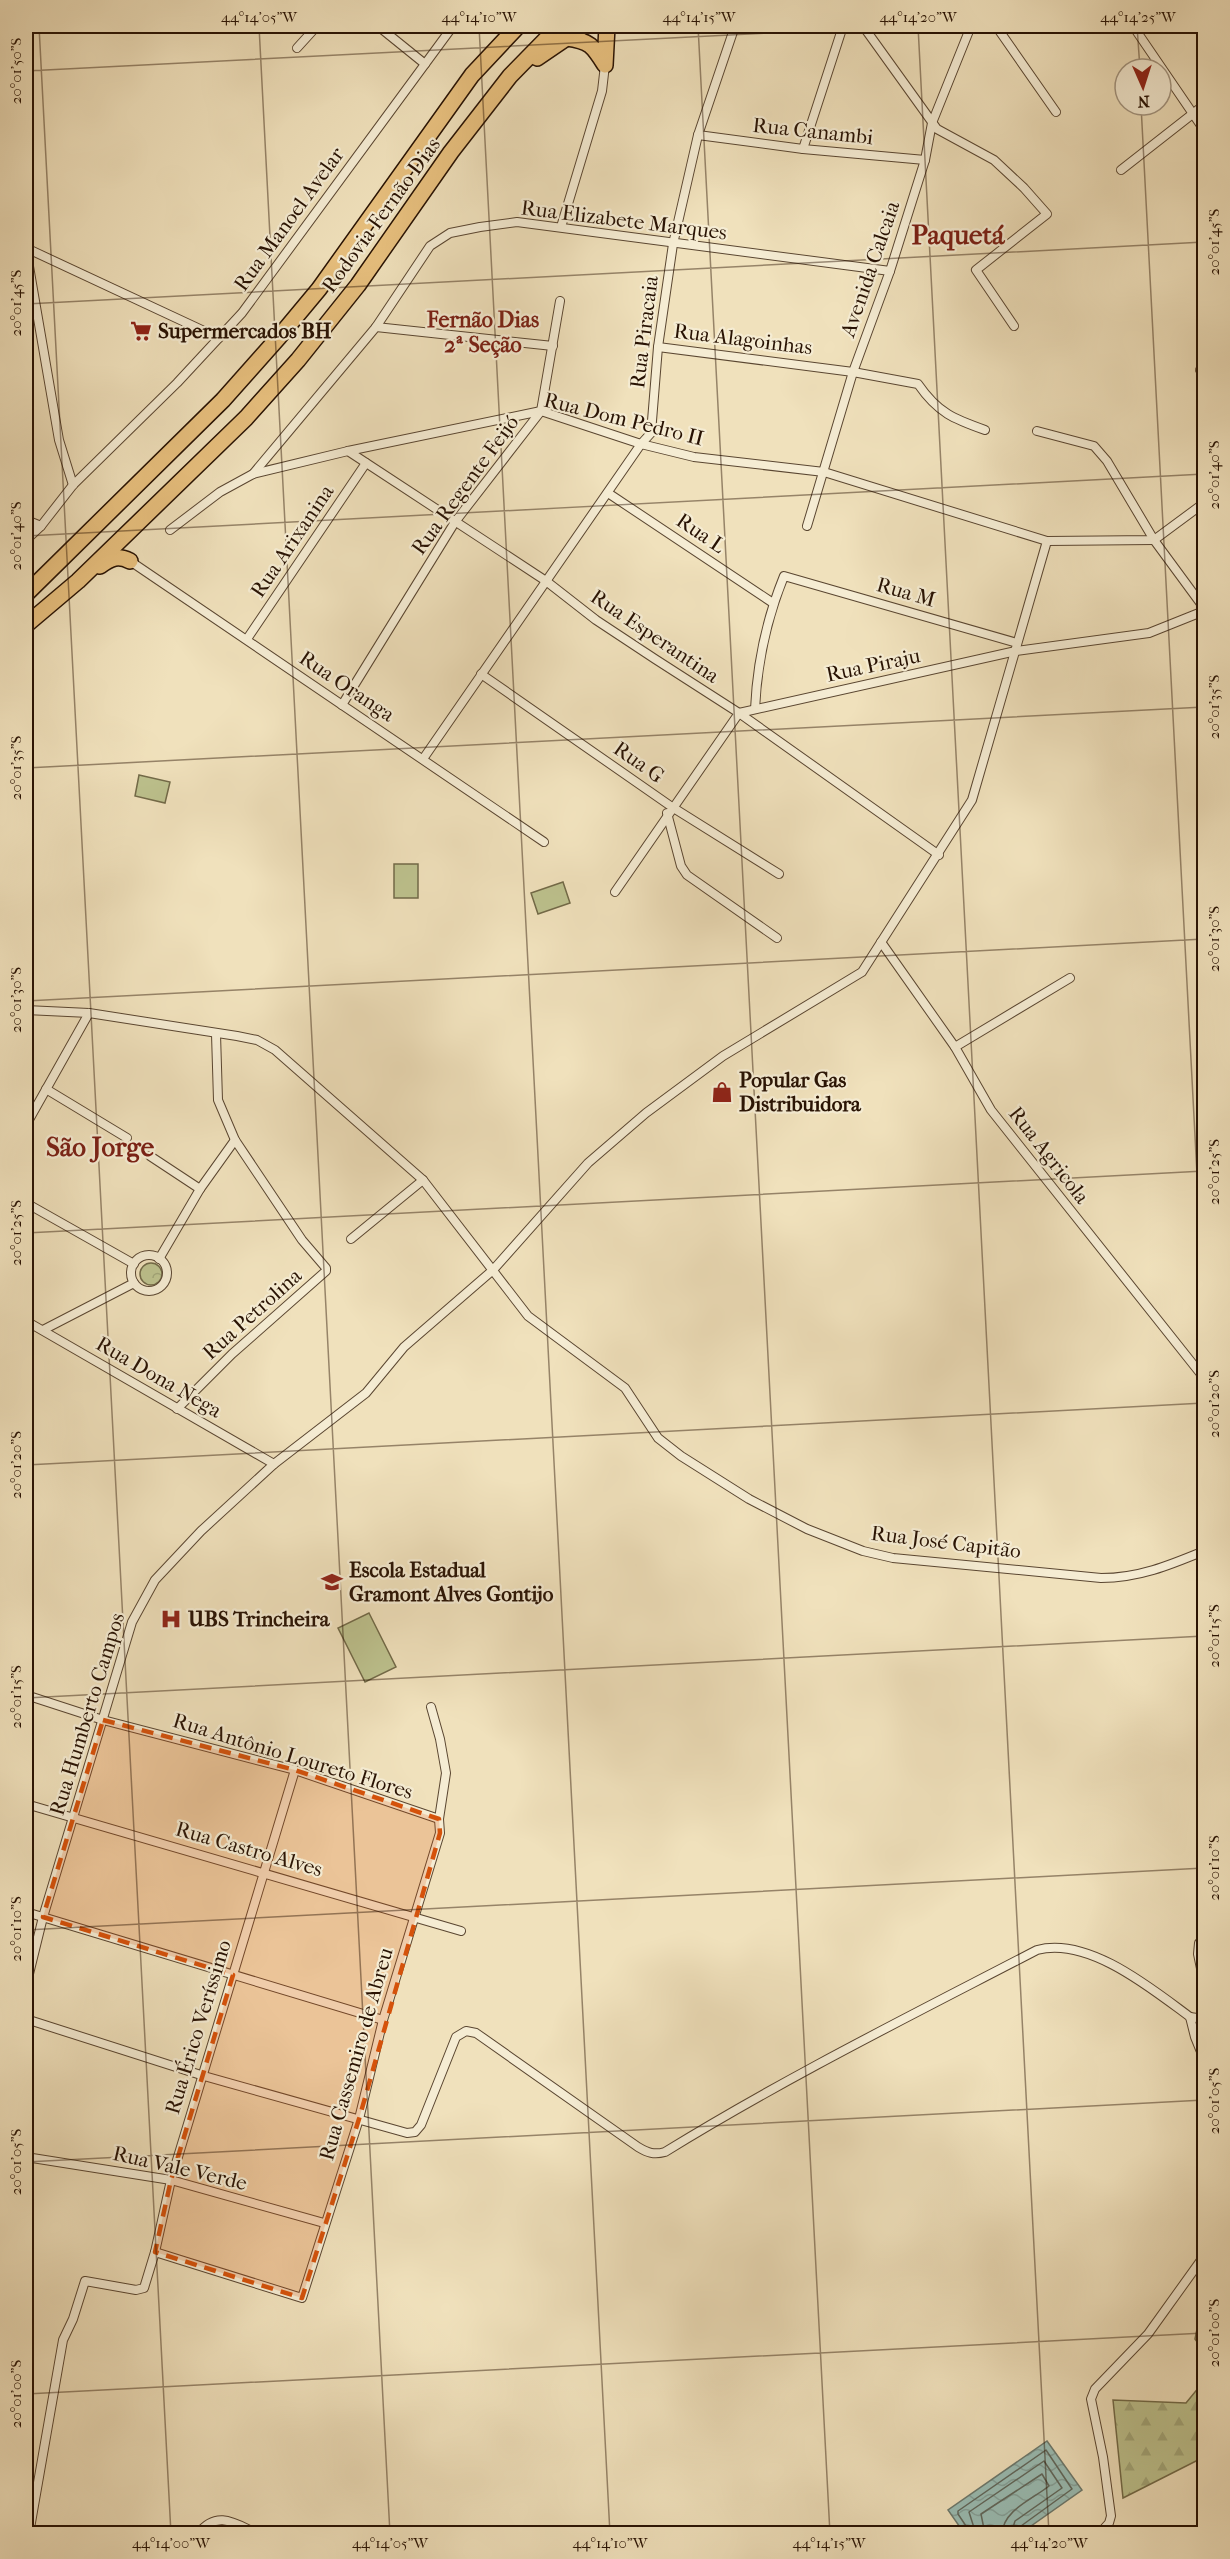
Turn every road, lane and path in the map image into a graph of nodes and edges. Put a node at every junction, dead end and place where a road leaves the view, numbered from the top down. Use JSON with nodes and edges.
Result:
{"nodes":[{"id":1,"x":317,"y":26,"type":"edge"},
{"id":2,"x":378,"y":26,"type":"edge"},
{"id":3,"x":453,"y":26,"type":"edge"},
{"id":4,"x":518,"y":26,"type":"edge"},
{"id":5,"x":584,"y":26,"type":"edge"},
{"id":6,"x":607,"y":26,"type":"edge"},
{"id":7,"x":735,"y":26,"type":"edge"},
{"id":8,"x":843,"y":26,"type":"edge"},
{"id":9,"x":863,"y":26,"type":"edge"},
{"id":10,"x":971,"y":26,"type":"edge"},
{"id":11,"x":996,"y":26,"type":"edge"},
{"id":12,"x":1133,"y":26,"type":"edge"},
{"id":13,"x":563,"y":32,"type":"edge"},
{"id":14,"x":297,"y":48,"type":"dead end"},
{"id":15,"x":425,"y":64,"type":"junction"},
{"id":16,"x":605,"y":65,"type":"junction"},
{"id":17,"x":1204,"y":105,"type":"edge"},
{"id":18,"x":1056,"y":112,"type":"dead end"},
{"id":19,"x":1193,"y":113,"type":"junction"},
{"id":20,"x":932,"y":123,"type":"junction"},
{"id":21,"x":1204,"y":130,"type":"edge"},
{"id":22,"x":698,"y":135,"type":"junction"},
{"id":23,"x":803,"y":149,"type":"junction"},
{"id":24,"x":925,"y":160,"type":"junction"},
{"id":25,"x":1121,"y":170,"type":"dead end"},
{"id":26,"x":561,"y":227,"type":"junction"},
{"id":27,"x":673,"y":244,"type":"junction"},
{"id":28,"x":26,"y":249,"type":"edge"},
{"id":29,"x":890,"y":271,"type":"junction"},
{"id":30,"x":560,"y":301,"type":"dead end"},
{"id":31,"x":1014,"y":326,"type":"dead end"},
{"id":32,"x":375,"y":327,"type":"junction"},
{"id":33,"x":219,"y":338,"type":"junction"},
{"id":34,"x":553,"y":346,"type":"junction"},
{"id":35,"x":658,"y":346,"type":"junction"},
{"id":36,"x":853,"y":372,"type":"junction"},
{"id":37,"x":541,"y":411,"type":"junction"},
{"id":38,"x":985,"y":430,"type":"dead end"},
{"id":39,"x":1036,"y":431,"type":"dead end"},
{"id":40,"x":641,"y":444,"type":"junction"},
{"id":41,"x":348,"y":451,"type":"junction"},
{"id":42,"x":366,"y":463,"type":"junction"},
{"id":43,"x":824,"y":472,"type":"junction"},
{"id":44,"x":253,"y":474,"type":"junction"},
{"id":45,"x":73,"y":485,"type":"junction"},
{"id":46,"x":608,"y":493,"type":"junction"},
{"id":47,"x":1204,"y":503,"type":"edge"},
{"id":48,"x":26,"y":520,"type":"edge"},
{"id":49,"x":455,"y":522,"type":"junction"},
{"id":50,"x":40,"y":526,"type":"junction"},
{"id":51,"x":807,"y":526,"type":"dead end"},
{"id":52,"x":170,"y":530,"type":"dead end"},
{"id":53,"x":26,"y":540,"type":"edge"},
{"id":54,"x":1154,"y":540,"type":"junction"},
{"id":55,"x":1047,"y":541,"type":"junction"},
{"id":56,"x":130,"y":561,"type":"joint"},
{"id":57,"x":78,"y":581,"type":"junction"},
{"id":58,"x":546,"y":581,"type":"junction"},
{"id":59,"x":26,"y":594,"type":"edge"},
{"id":60,"x":773,"y":603,"type":"junction"},
{"id":61,"x":1204,"y":609,"type":"edge"},
{"id":62,"x":26,"y":625,"type":"edge"},
{"id":63,"x":247,"y":639,"type":"junction"},
{"id":64,"x":1016,"y":647,"type":"junction"},
{"id":65,"x":481,"y":674,"type":"junction"},
{"id":66,"x":342,"y":705,"type":"junction"},
{"id":67,"x":755,"y":709,"type":"junction"},
{"id":68,"x":739,"y":713,"type":"junction"},
{"id":69,"x":423,"y":759,"type":"junction"},
{"id":70,"x":670,"y":810,"type":"junction"},
{"id":71,"x":544,"y":842,"type":"dead end"},
{"id":72,"x":939,"y":855,"type":"junction"},
{"id":73,"x":779,"y":874,"type":"dead end"},
{"id":74,"x":615,"y":891,"type":"dead end"},
{"id":75,"x":777,"y":938,"type":"dead end"},
{"id":76,"x":881,"y":942,"type":"junction"},
{"id":77,"x":1070,"y":978,"type":"dead end"},
{"id":78,"x":26,"y":1010,"type":"edge"},
{"id":79,"x":90,"y":1013,"type":"junction"},
{"id":80,"x":216,"y":1034,"type":"junction"},
{"id":81,"x":955,"y":1047,"type":"junction"},
{"id":82,"x":46,"y":1089,"type":"junction"},
{"id":83,"x":26,"y":1125,"type":"edge"},
{"id":84,"x":127,"y":1138,"type":"dead end"},
{"id":85,"x":235,"y":1140,"type":"junction"},
{"id":86,"x":150,"y":1156,"type":"dead end"},
{"id":87,"x":423,"y":1180,"type":"junction"},
{"id":88,"x":200,"y":1189,"type":"junction"},
{"id":89,"x":26,"y":1203,"type":"edge"},
{"id":90,"x":351,"y":1239,"type":"dead end"},
{"id":91,"x":159,"y":1259,"type":"junction"},
{"id":92,"x":134,"y":1264,"type":"junction"},
{"id":93,"x":493,"y":1270,"type":"junction"},
{"id":94,"x":134,"y":1283,"type":"junction"},
{"id":95,"x":26,"y":1321,"type":"edge"},
{"id":96,"x":43,"y":1330,"type":"junction"},
{"id":97,"x":1204,"y":1378,"type":"edge"},
{"id":98,"x":177,"y":1409,"type":"junction"},
{"id":99,"x":274,"y":1464,"type":"junction"},
{"id":100,"x":1204,"y":1551,"type":"edge"},
{"id":101,"x":26,"y":1695,"type":"edge"},
{"id":102,"x":431,"y":1707,"type":"dead end"},
{"id":103,"x":103,"y":1720,"type":"junction"},
{"id":104,"x":295,"y":1770,"type":"junction"},
{"id":105,"x":26,"y":1804,"type":"edge"},
{"id":106,"x":74,"y":1817,"type":"junction"},
{"id":107,"x":439,"y":1819,"type":"junction"},
{"id":108,"x":263,"y":1871,"type":"junction"},
{"id":109,"x":26,"y":1912,"type":"edge"},
{"id":110,"x":43,"y":1917,"type":"junction"},
{"id":111,"x":415,"y":1918,"type":"junction"},
{"id":112,"x":461,"y":1930,"type":"dead end"},
{"id":113,"x":1204,"y":1939,"type":"edge"},
{"id":114,"x":233,"y":1975,"type":"junction"},
{"id":115,"x":1204,"y":1983,"type":"edge"},
{"id":116,"x":26,"y":1986,"type":"edge"},
{"id":117,"x":1190,"y":2018,"type":"junction"},
{"id":118,"x":26,"y":2019,"type":"edge"},
{"id":119,"x":1204,"y":2019,"type":"edge"},
{"id":120,"x":383,"y":2020,"type":"junction"},
{"id":121,"x":1204,"y":2059,"type":"edge"},
{"id":122,"x":204,"y":2076,"type":"junction"},
{"id":123,"x":359,"y":2119,"type":"junction"},
{"id":124,"x":26,"y":2157,"type":"edge"},
{"id":125,"x":171,"y":2180,"type":"junction"},
{"id":126,"x":324,"y":2223,"type":"junction"},
{"id":127,"x":156,"y":2252,"type":"junction"},
{"id":128,"x":1204,"y":2256,"type":"edge"},
{"id":129,"x":29,"y":2534,"type":"edge"},
{"id":130,"x":198,"y":2534,"type":"edge"},
{"id":131,"x":258,"y":2534,"type":"edge"},
{"id":132,"x":1099,"y":2534,"type":"edge"}],
"edges":[{"from":1,"to":14,"type":"street"},
{"from":2,"to":15,"type":"street"},
{"from":3,"to":15,"type":"street","name":"Rua Manoel Avelar"},
{"from":4,"to":59,"type":"highway","name":"Rodovia Fernão Dias"},
{"from":5,"to":13,"type":"highway","name":"Rodovia Fernão Dias"},
{"from":6,"to":16,"type":"highway"},
{"from":7,"to":22,"type":"street","name":"Rua Piracaia"},
{"from":8,"to":23,"type":"street"},
{"from":9,"to":20,"type":"street"},
{"from":10,"to":20,"type":"street","name":"Avenida Calcaia"},
{"from":11,"to":18,"type":"street"},
{"from":12,"to":19,"type":"street"},
{"from":13,"to":16,"type":"highway"},
{"from":13,"to":57,"type":"highway","name":"Rodovia Fernão Dias"},
{"from":15,"to":33,"type":"street","name":"Rua Manoel Avelar"},
{"from":16,"to":26,"type":"street"},
{"from":17,"to":19,"type":"street"},
{"from":19,"to":21,"type":"street"},
{"from":19,"to":25,"type":"street"},
{"from":20,"to":24,"type":"street","name":"Avenida Calcaia"},
{"from":20,"to":31,"type":"street"},
{"from":22,"to":23,"type":"street","name":"Rua Canambi"},
{"from":22,"to":27,"type":"street","name":"Rua Piracaia"},
{"from":23,"to":24,"type":"street","name":"Rua Canambi"},
{"from":24,"to":29,"type":"street","name":"Avenida Calcaia"},
{"from":26,"to":27,"type":"street","name":"Rua Elizabete Marques"},
{"from":26,"to":32,"type":"street","name":"Rua Elizabete Marques"},
{"from":27,"to":29,"type":"street","name":"Rua Elizabete Marques"},
{"from":27,"to":35,"type":"street","name":"Rua Piracaia"},
{"from":28,"to":33,"type":"street"},
{"from":28,"to":45,"type":"street"},
{"from":29,"to":36,"type":"street","name":"Avenida Calcaia"},
{"from":30,"to":34,"type":"street","name":"Rua Regente Feijó"},
{"from":32,"to":34,"type":"street"},
{"from":32,"to":44,"type":"street","name":"Rua Elizabete Marques"},
{"from":33,"to":45,"type":"street","name":"Rua Manoel Avelar"},
{"from":34,"to":37,"type":"street","name":"Rua Regente Feijó"},
{"from":35,"to":36,"type":"street","name":"Rua Alagoinhas"},
{"from":35,"to":40,"type":"street","name":"Rua Piracaia"},
{"from":36,"to":38,"type":"street","name":"Rua Alagoinhas"},
{"from":36,"to":43,"type":"street","name":"Avenida Calcaia"},
{"from":37,"to":40,"type":"street","name":"Rua Dom Pedro II"},
{"from":37,"to":41,"type":"street","name":"Rua Dom Pedro II"},
{"from":37,"to":49,"type":"street","name":"Rua Regente Feijó"},
{"from":39,"to":54,"type":"street"},
{"from":40,"to":43,"type":"street","name":"Rua Dom Pedro II"},
{"from":40,"to":46,"type":"street","name":"Rua Piracaia"},
{"from":41,"to":42,"type":"street","name":"Rua Esperantina"},
{"from":41,"to":44,"type":"street","name":"Rua Dom Pedro II"},
{"from":42,"to":49,"type":"street","name":"Rua Esperantina"},
{"from":42,"to":63,"type":"street","name":"Rua Arixanina"},
{"from":43,"to":51,"type":"street","name":"Avenida Calcaia"},
{"from":43,"to":55,"type":"street","name":"Rua Dom Pedro II"},
{"from":44,"to":52,"type":"street","name":"Rua Dom Pedro II"},
{"from":45,"to":50,"type":"street","name":"Rua Manoel Avelar"},
{"from":46,"to":58,"type":"street","name":"Rua Piracaia"},
{"from":46,"to":60,"type":"street","name":"Rua L"},
{"from":47,"to":54,"type":"street"},
{"from":48,"to":50,"type":"street"},
{"from":49,"to":58,"type":"street","name":"Rua Esperantina"},
{"from":49,"to":66,"type":"street","name":"Rua Regente Feijó"},
{"from":50,"to":53,"type":"street","name":"Rua Manoel Avelar"},
{"from":54,"to":55,"type":"street","name":"Rua Dom Pedro II"},
{"from":54,"to":61,"type":"street"},
{"from":55,"to":64,"type":"street","name":"Rua Humberto Campos"},
{"from":56,"to":57,"type":"highway"},
{"from":56,"to":63,"type":"street","name":"Rua Oranga"},
{"from":57,"to":62,"type":"highway","name":"Rodovia Fernão Dias"},
{"from":58,"to":65,"type":"street","name":"Rua Piracaia"},
{"from":58,"to":68,"type":"street","name":"Rua Esperantina"},
{"from":60,"to":64,"type":"street","name":"Rua M"},
{"from":60,"to":67,"type":"street"},
{"from":61,"to":64,"type":"street","name":"Rua Piraju"},
{"from":63,"to":66,"type":"street","name":"Rua Oranga"},
{"from":64,"to":67,"type":"street","name":"Rua Piraju"},
{"from":64,"to":72,"type":"street","name":"Rua Humberto Campos"},
{"from":65,"to":69,"type":"street","name":"Rua Piracaia"},
{"from":65,"to":70,"type":"street","name":"Rua G"},
{"from":66,"to":69,"type":"street","name":"Rua Oranga"},
{"from":67,"to":68,"type":"street","name":"Rua Piraju"},
{"from":68,"to":70,"type":"street"},
{"from":68,"to":72,"type":"street","name":"Rua Esperantina"},
{"from":69,"to":71,"type":"street","name":"Rua Oranga"},
{"from":70,"to":73,"type":"street","name":"Rua G"},
{"from":70,"to":74,"type":"street"},
{"from":70,"to":75,"type":"street"},
{"from":72,"to":76,"type":"street","name":"Rua Humberto Campos"},
{"from":76,"to":81,"type":"street","name":"Rua Agricola"},
{"from":76,"to":93,"type":"street","name":"Rua Humberto Campos"},
{"from":77,"to":81,"type":"street"},
{"from":78,"to":79,"type":"street","name":"Rua José Capitão"},
{"from":79,"to":80,"type":"street","name":"Rua José Capitão"},
{"from":79,"to":82,"type":"street"},
{"from":80,"to":85,"type":"street"},
{"from":80,"to":87,"type":"street","name":"Rua José Capitão"},
{"from":81,"to":97,"type":"street","name":"Rua Agricola"},
{"from":82,"to":83,"type":"street"},
{"from":82,"to":84,"type":"street"},
{"from":85,"to":88,"type":"street"},
{"from":85,"to":98,"type":"street","name":"Rua Petrolina"},
{"from":86,"to":88,"type":"street"},
{"from":87,"to":90,"type":"street"},
{"from":87,"to":93,"type":"street","name":"Rua José Capitão"},
{"from":88,"to":91,"type":"street"},
{"from":89,"to":92,"type":"street"},
{"from":91,"to":92,"type":"street"},
{"from":91,"to":94,"type":"street"},
{"from":92,"to":94,"type":"street"},
{"from":93,"to":99,"type":"street","name":"Rua Humberto Campos"},
{"from":93,"to":100,"type":"street","name":"Rua José Capitão"},
{"from":94,"to":96,"type":"street"},
{"from":95,"to":96,"type":"street","name":"Rua Dona Nega"},
{"from":96,"to":98,"type":"street","name":"Rua Dona Nega"},
{"from":98,"to":99,"type":"street","name":"Rua Dona Nega"},
{"from":99,"to":103,"type":"street","name":"Rua Humberto Campos"},
{"from":101,"to":103,"type":"street","name":"Rua Antônio Loureto Flores"},
{"from":102,"to":107,"type":"street","name":"Rua Antônio Loureto Flores"},
{"from":103,"to":104,"type":"street","name":"Rua Antônio Loureto Flores"},
{"from":103,"to":106,"type":"street","name":"Rua Humberto Campos"},
{"from":104,"to":107,"type":"street","name":"Rua Antônio Loureto Flores"},
{"from":104,"to":108,"type":"street","name":"Rua Érico Veríssimo"},
{"from":105,"to":106,"type":"street","name":"Rua Castro Alves"},
{"from":106,"to":108,"type":"street","name":"Rua Castro Alves"},
{"from":106,"to":110,"type":"street","name":"Rua Humberto Campos"},
{"from":107,"to":111,"type":"street","name":"Rua Cassemiro de Abreu"},
{"from":108,"to":111,"type":"street","name":"Rua Castro Alves"},
{"from":108,"to":114,"type":"street","name":"Rua Érico Veríssimo"},
{"from":109,"to":110,"type":"street"},
{"from":110,"to":114,"type":"street"},
{"from":110,"to":116,"type":"street","name":"Rua Humberto Campos"},
{"from":111,"to":112,"type":"street","name":"Rua Castro Alves"},
{"from":111,"to":120,"type":"street","name":"Rua Cassemiro de Abreu"},
{"from":113,"to":115,"type":"street"},
{"from":114,"to":120,"type":"street"},
{"from":114,"to":122,"type":"street","name":"Rua Érico Veríssimo"},
{"from":117,"to":119,"type":"street"},
{"from":117,"to":121,"type":"street"},
{"from":117,"to":123,"type":"street"},
{"from":118,"to":122,"type":"street"},
{"from":120,"to":123,"type":"street","name":"Rua Cassemiro de Abreu"},
{"from":122,"to":123,"type":"street"},
{"from":122,"to":125,"type":"street","name":"Rua Érico Veríssimo"},
{"from":123,"to":126,"type":"street","name":"Rua Cassemiro de Abreu"},
{"from":124,"to":125,"type":"street","name":"Rua Vale Verde"},
{"from":125,"to":126,"type":"street","name":"Rua Vale Verde"},
{"from":125,"to":127,"type":"street","name":"Rua Érico Veríssimo"},
{"from":126,"to":127,"type":"street","name":"Rua Cassemiro de Abreu"},
{"from":127,"to":129,"type":"street","name":"Rua Érico Veríssimo"},
{"from":128,"to":132,"type":"street"},
{"from":130,"to":131,"type":"street"}]}
